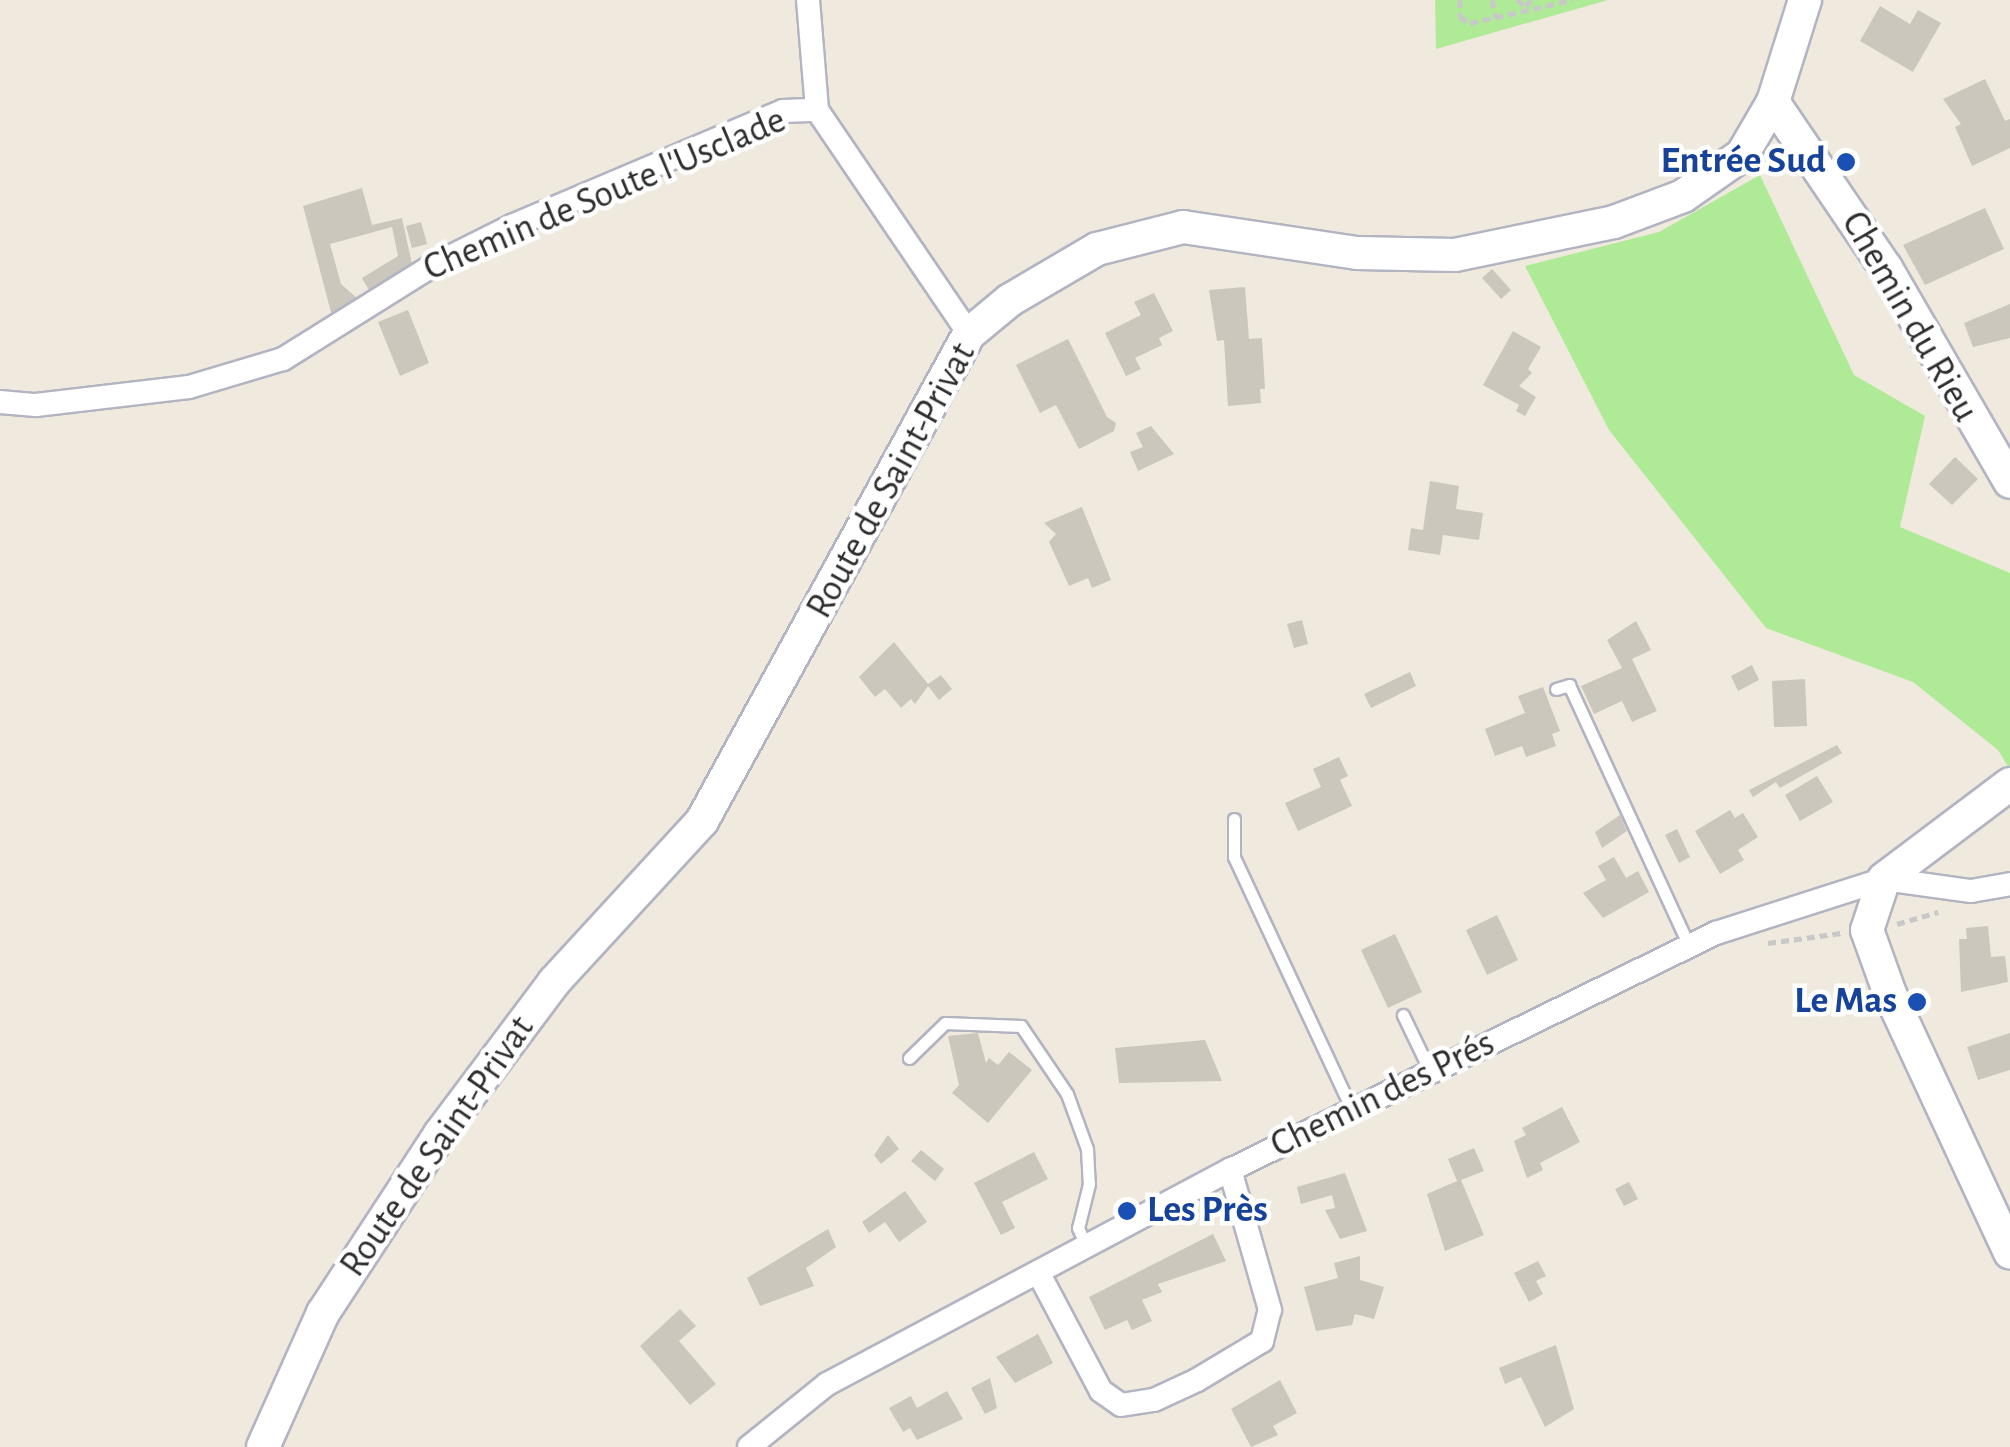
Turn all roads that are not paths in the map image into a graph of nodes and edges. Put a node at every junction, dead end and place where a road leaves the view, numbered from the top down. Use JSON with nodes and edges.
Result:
{"nodes":[{"id":1,"x":808,"y":0,"type":"edge"},
{"id":2,"x":1805,"y":0,"type":"edge"},
{"id":3,"x":1773,"y":102,"type":"junction"},
{"id":4,"x":817,"y":110,"type":"junction"},
{"id":5,"x":969,"y":334,"type":"junction"},
{"id":6,"x":0,"y":402,"type":"edge"},
{"id":7,"x":2010,"y":482,"type":"edge"},
{"id":8,"x":1556,"y":690,"type":"dead end"},
{"id":9,"x":2010,"y":784,"type":"edge"},
{"id":10,"x":1234,"y":819,"type":"dead end"},
{"id":11,"x":1884,"y":879,"type":"junction"},
{"id":12,"x":2010,"y":884,"type":"edge"},
{"id":13,"x":1688,"y":946,"type":"junction"},
{"id":14,"x":1403,"y":1015,"type":"dead end"},
{"id":15,"x":909,"y":1058,"type":"dead end"},
{"id":16,"x":1430,"y":1070,"type":"junction"},
{"id":17,"x":1352,"y":1108,"type":"junction"},
{"id":18,"x":1230,"y":1170,"type":"junction"},
{"id":19,"x":1087,"y":1246,"type":"junction"},
{"id":20,"x":2010,"y":1252,"type":"edge"},
{"id":21,"x":1038,"y":1274,"type":"junction"},
{"id":22,"x":263,"y":1447,"type":"edge"},
{"id":23,"x":749,"y":1447,"type":"edge"}],
"edges":[{"from":1,"to":4,"type":"street"},
{"from":2,"to":3,"type":"street","name":"Route de Saint-Privat"},
{"from":3,"to":5,"type":"street","name":"Route de Saint-Privat"},
{"from":3,"to":7,"type":"street","name":"Chemin du Rieu"},
{"from":4,"to":5,"type":"street"},
{"from":4,"to":6,"type":"street","name":"Chemin de Soute l'Usclade"},
{"from":5,"to":22,"type":"street","name":"Route de Saint-Privat"},
{"from":8,"to":13,"type":"lane"},
{"from":9,"to":11,"type":"street"},
{"from":10,"to":17,"type":"lane"},
{"from":11,"to":12,"type":"street"},
{"from":11,"to":13,"type":"street","name":"Chemin des Prés"},
{"from":11,"to":20,"type":"street"},
{"from":13,"to":16,"type":"street","name":"Chemin des Prés"},
{"from":14,"to":16,"type":"lane"},
{"from":15,"to":19,"type":"lane"},
{"from":16,"to":17,"type":"street","name":"Chemin des Prés"},
{"from":17,"to":18,"type":"street","name":"Chemin des Prés"},
{"from":18,"to":19,"type":"street","name":"Chemin des Prés"},
{"from":18,"to":21,"type":"street"},
{"from":19,"to":21,"type":"street","name":"Chemin des Prés"},
{"from":21,"to":23,"type":"street","name":"Chemin des Prés"}]}
